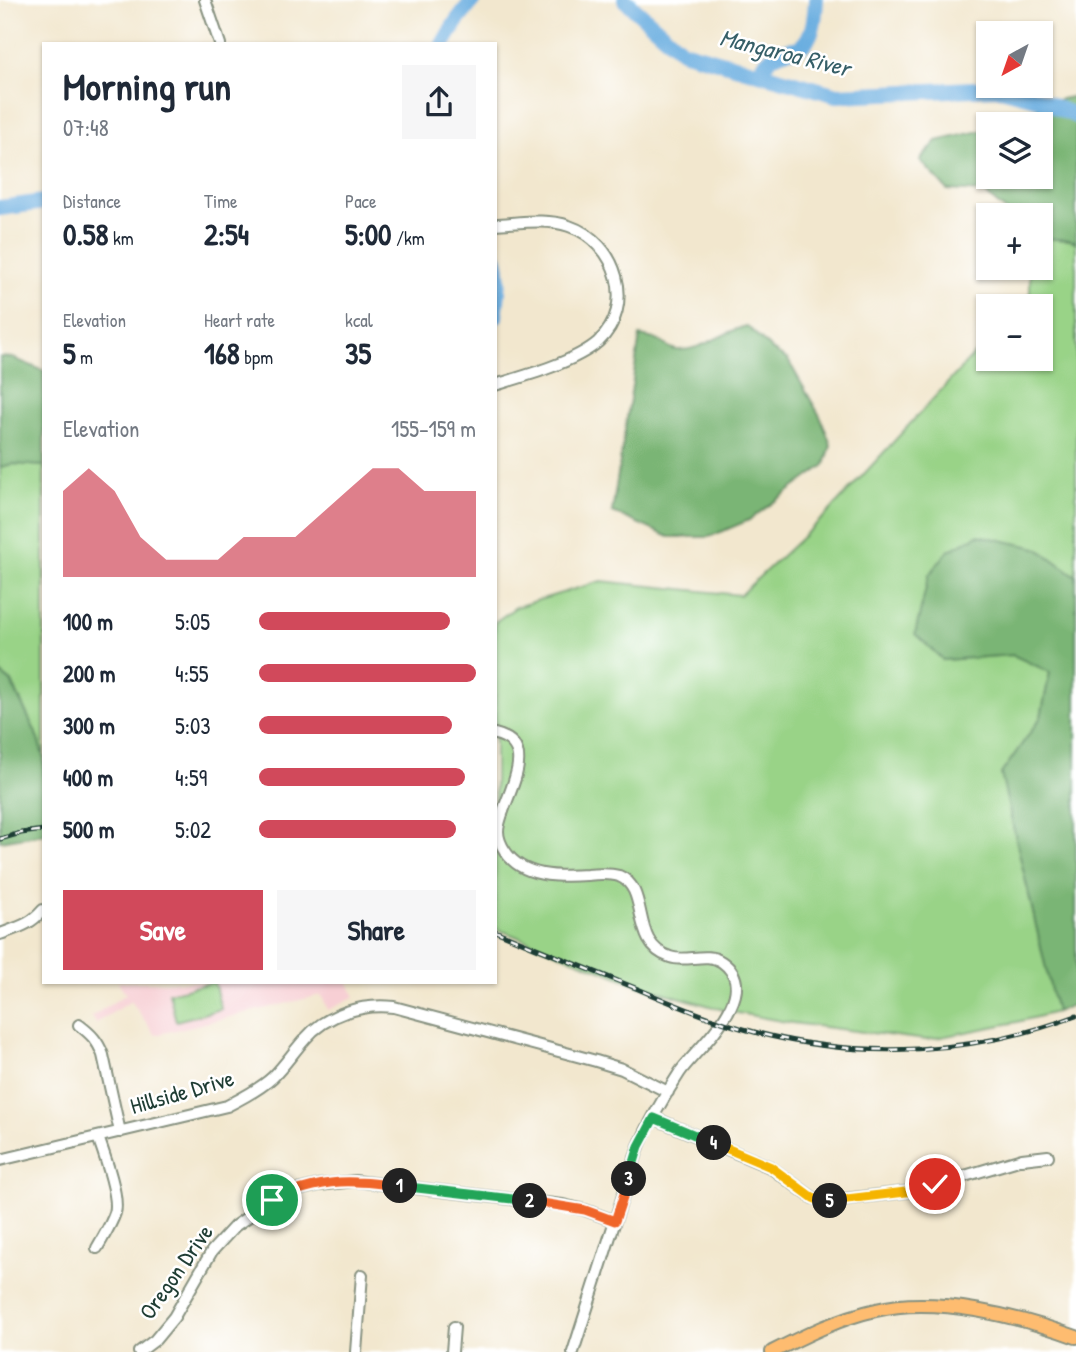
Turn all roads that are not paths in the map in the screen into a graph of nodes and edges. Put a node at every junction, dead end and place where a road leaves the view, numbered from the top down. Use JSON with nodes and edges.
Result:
{"nodes":[{"id":1,"x":205,"y":0,"type":"edge"},
{"id":2,"x":219,"y":42,"type":"edge"},
{"id":3,"x":501,"y":224,"type":"edge"},
{"id":4,"x":497,"y":384,"type":"edge"},
{"id":5,"x":497,"y":734,"type":"edge"},
{"id":6,"x":42,"y":911,"type":"edge"},
{"id":7,"x":0,"y":934,"type":"edge"},
{"id":8,"x":79,"y":1025,"type":"dead end"},
{"id":9,"x":668,"y":1092,"type":"junction"},
{"id":10,"x":654,"y":1118,"type":"junction"},
{"id":11,"x":120,"y":1132,"type":"junction"},
{"id":12,"x":98,"y":1137,"type":"junction"},
{"id":13,"x":1048,"y":1156,"type":"dead end"},
{"id":14,"x":0,"y":1160,"type":"edge"},
{"id":15,"x":615,"y":1221,"type":"junction"},
{"id":16,"x":97,"y":1248,"type":"dead end"},
{"id":17,"x":362,"y":1275,"type":"dead end"},
{"id":18,"x":454,"y":1327,"type":"dead end"},
{"id":19,"x":1076,"y":1338,"type":"edge"},
{"id":20,"x":139,"y":1352,"type":"edge"},
{"id":21,"x":356,"y":1352,"type":"edge"},
{"id":22,"x":452,"y":1352,"type":"edge"},
{"id":23,"x":573,"y":1352,"type":"edge"},
{"id":24,"x":772,"y":1352,"type":"edge"}],
"edges":[{"from":1,"to":2,"type":"street"},
{"from":3,"to":4,"type":"street"},
{"from":5,"to":9,"type":"street"},
{"from":6,"to":7,"type":"street"},
{"from":8,"to":11,"type":"street"},
{"from":9,"to":10,"type":"street"},
{"from":9,"to":11,"type":"street","name":"Hillside Drive"},
{"from":10,"to":13,"type":"street"},
{"from":10,"to":15,"type":"street"},
{"from":11,"to":12,"type":"street","name":"Hillside Drive"},
{"from":12,"to":14,"type":"street","name":"Hillside Drive"},
{"from":12,"to":16,"type":"street"},
{"from":15,"to":20,"type":"street","name":"Oregon Drive"},
{"from":15,"to":23,"type":"street"},
{"from":17,"to":21,"type":"street"},
{"from":18,"to":22,"type":"street"},
{"from":19,"to":24,"type":"main road"}]}
